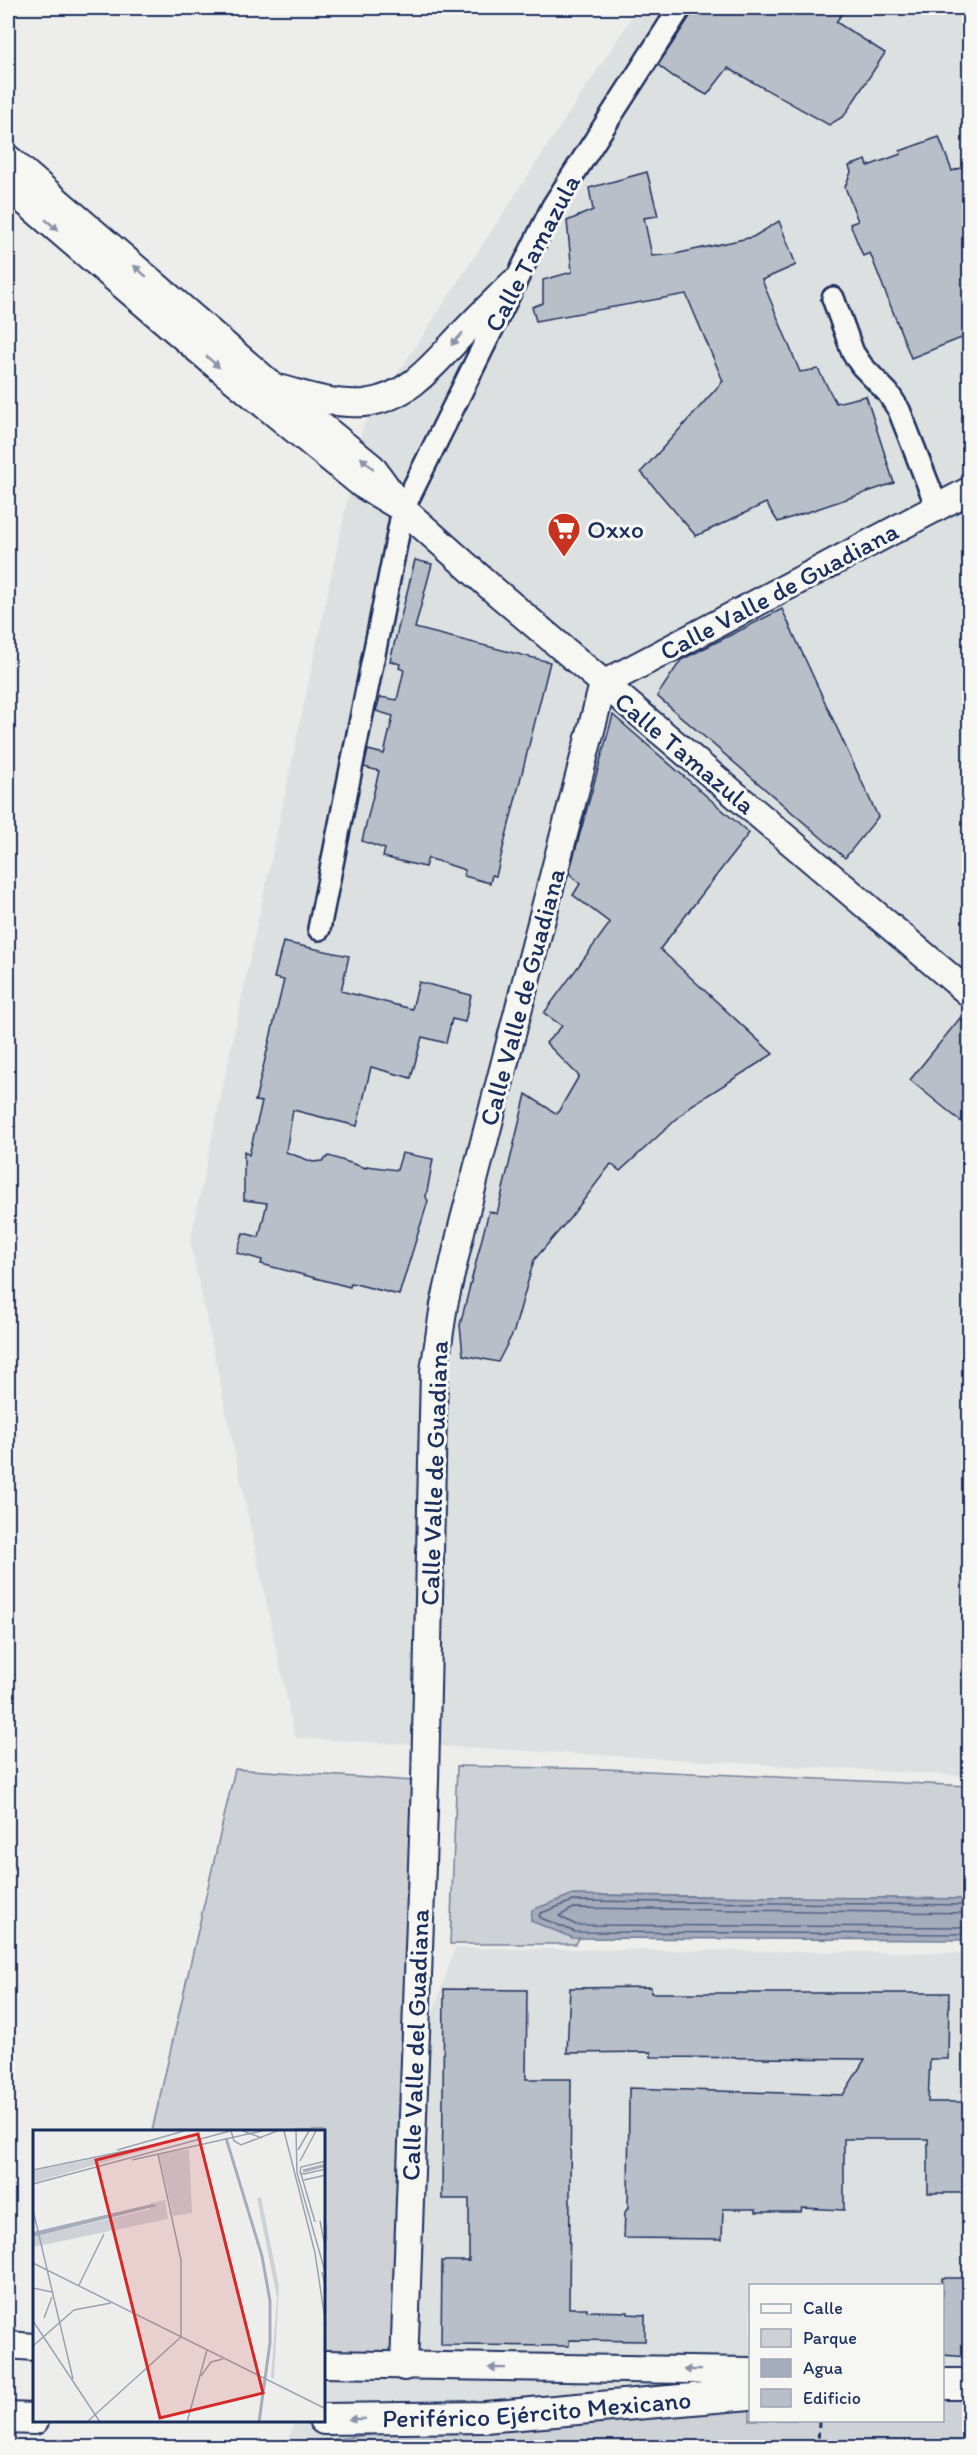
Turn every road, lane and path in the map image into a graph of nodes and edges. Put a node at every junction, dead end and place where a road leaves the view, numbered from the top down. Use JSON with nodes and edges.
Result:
{"nodes":[{"id":1,"x":680,"y":8,"type":"edge"},
{"id":2,"x":8,"y":158,"type":"edge"},
{"id":3,"x":8,"y":187,"type":"edge"},
{"id":4,"x":513,"y":283,"type":"junction"},
{"id":5,"x":833,"y":298,"type":"dead end"},
{"id":6,"x":176,"y":316,"type":"junction"},
{"id":7,"x":274,"y":387,"type":"junction"},
{"id":8,"x":969,"y":490,"type":"edge"},
{"id":9,"x":937,"y":507,"type":"junction"},
{"id":10,"x":403,"y":509,"type":"junction"},
{"id":11,"x":603,"y":684,"type":"junction"},
{"id":12,"x":319,"y":929,"type":"dead end"},
{"id":13,"x":969,"y":994,"type":"edge"},
{"id":14,"x":426,"y":1724,"type":"joint"},
{"id":15,"x":8,"y":2345,"type":"edge"},
{"id":16,"x":33,"y":2347,"type":"edge"},
{"id":17,"x":326,"y":2364,"type":"edge"},
{"id":18,"x":404,"y":2367,"type":"junction"},
{"id":19,"x":749,"y":2371,"type":"edge"},
{"id":20,"x":944,"y":2384,"type":"edge"},
{"id":21,"x":969,"y":2384,"type":"edge"},
{"id":22,"x":749,"y":2394,"type":"edge"},
{"id":23,"x":8,"y":2418,"type":"edge"},
{"id":24,"x":33,"y":2419,"type":"edge"},
{"id":25,"x":326,"y":2420,"type":"edge"},
{"id":26,"x":819,"y":2422,"type":"edge"},
{"id":27,"x":818,"y":2448,"type":"edge"}],
"edges":[{"from":1,"to":4,"type":"street","name":"Calle Tamazula"},
{"from":6,"to":2,"type":"main road","name":"Calle Tamazula","one_way":true},
{"from":3,"to":6,"type":"main road","name":"Calle Tamazula","one_way":true},
{"from":4,"to":7,"type":"main road","one_way":true},
{"from":4,"to":10,"type":"street","name":"Calle Tamazula"},
{"from":5,"to":9,"type":"street"},
{"from":6,"to":7,"type":"main road","name":"Calle Tamazula"},
{"from":6,"to":10,"type":"main road","name":"Calle Tamazula","one_way":true},
{"from":10,"to":7,"type":"main road","name":"Calle Tamazula","one_way":true},
{"from":8,"to":9,"type":"main road","name":"Calle Valle de Guadiana"},
{"from":9,"to":11,"type":"main road","name":"Calle Valle de Guadiana"},
{"from":10,"to":11,"type":"main road","name":"Calle Tamazula"},
{"from":10,"to":12,"type":"street"},
{"from":11,"to":13,"type":"main road","name":"Calle Tamazula"},
{"from":11,"to":14,"type":"main road","name":"Calle Valle de Guadiana"},
{"from":14,"to":18,"type":"main road","name":"Calle Valle del Guadiana"},
{"from":15,"to":16,"type":"main road"},
{"from":17,"to":18,"type":"main road"},
{"from":19,"to":18,"type":"main road","one_way":true},
{"from":20,"to":21,"type":"highway"},
{"from":22,"to":25,"type":"highway","name":"Periférico Ejército Mexicano","one_way":true},
{"from":23,"to":24,"type":"highway"},
{"from":26,"to":27,"type":"path"}]}
